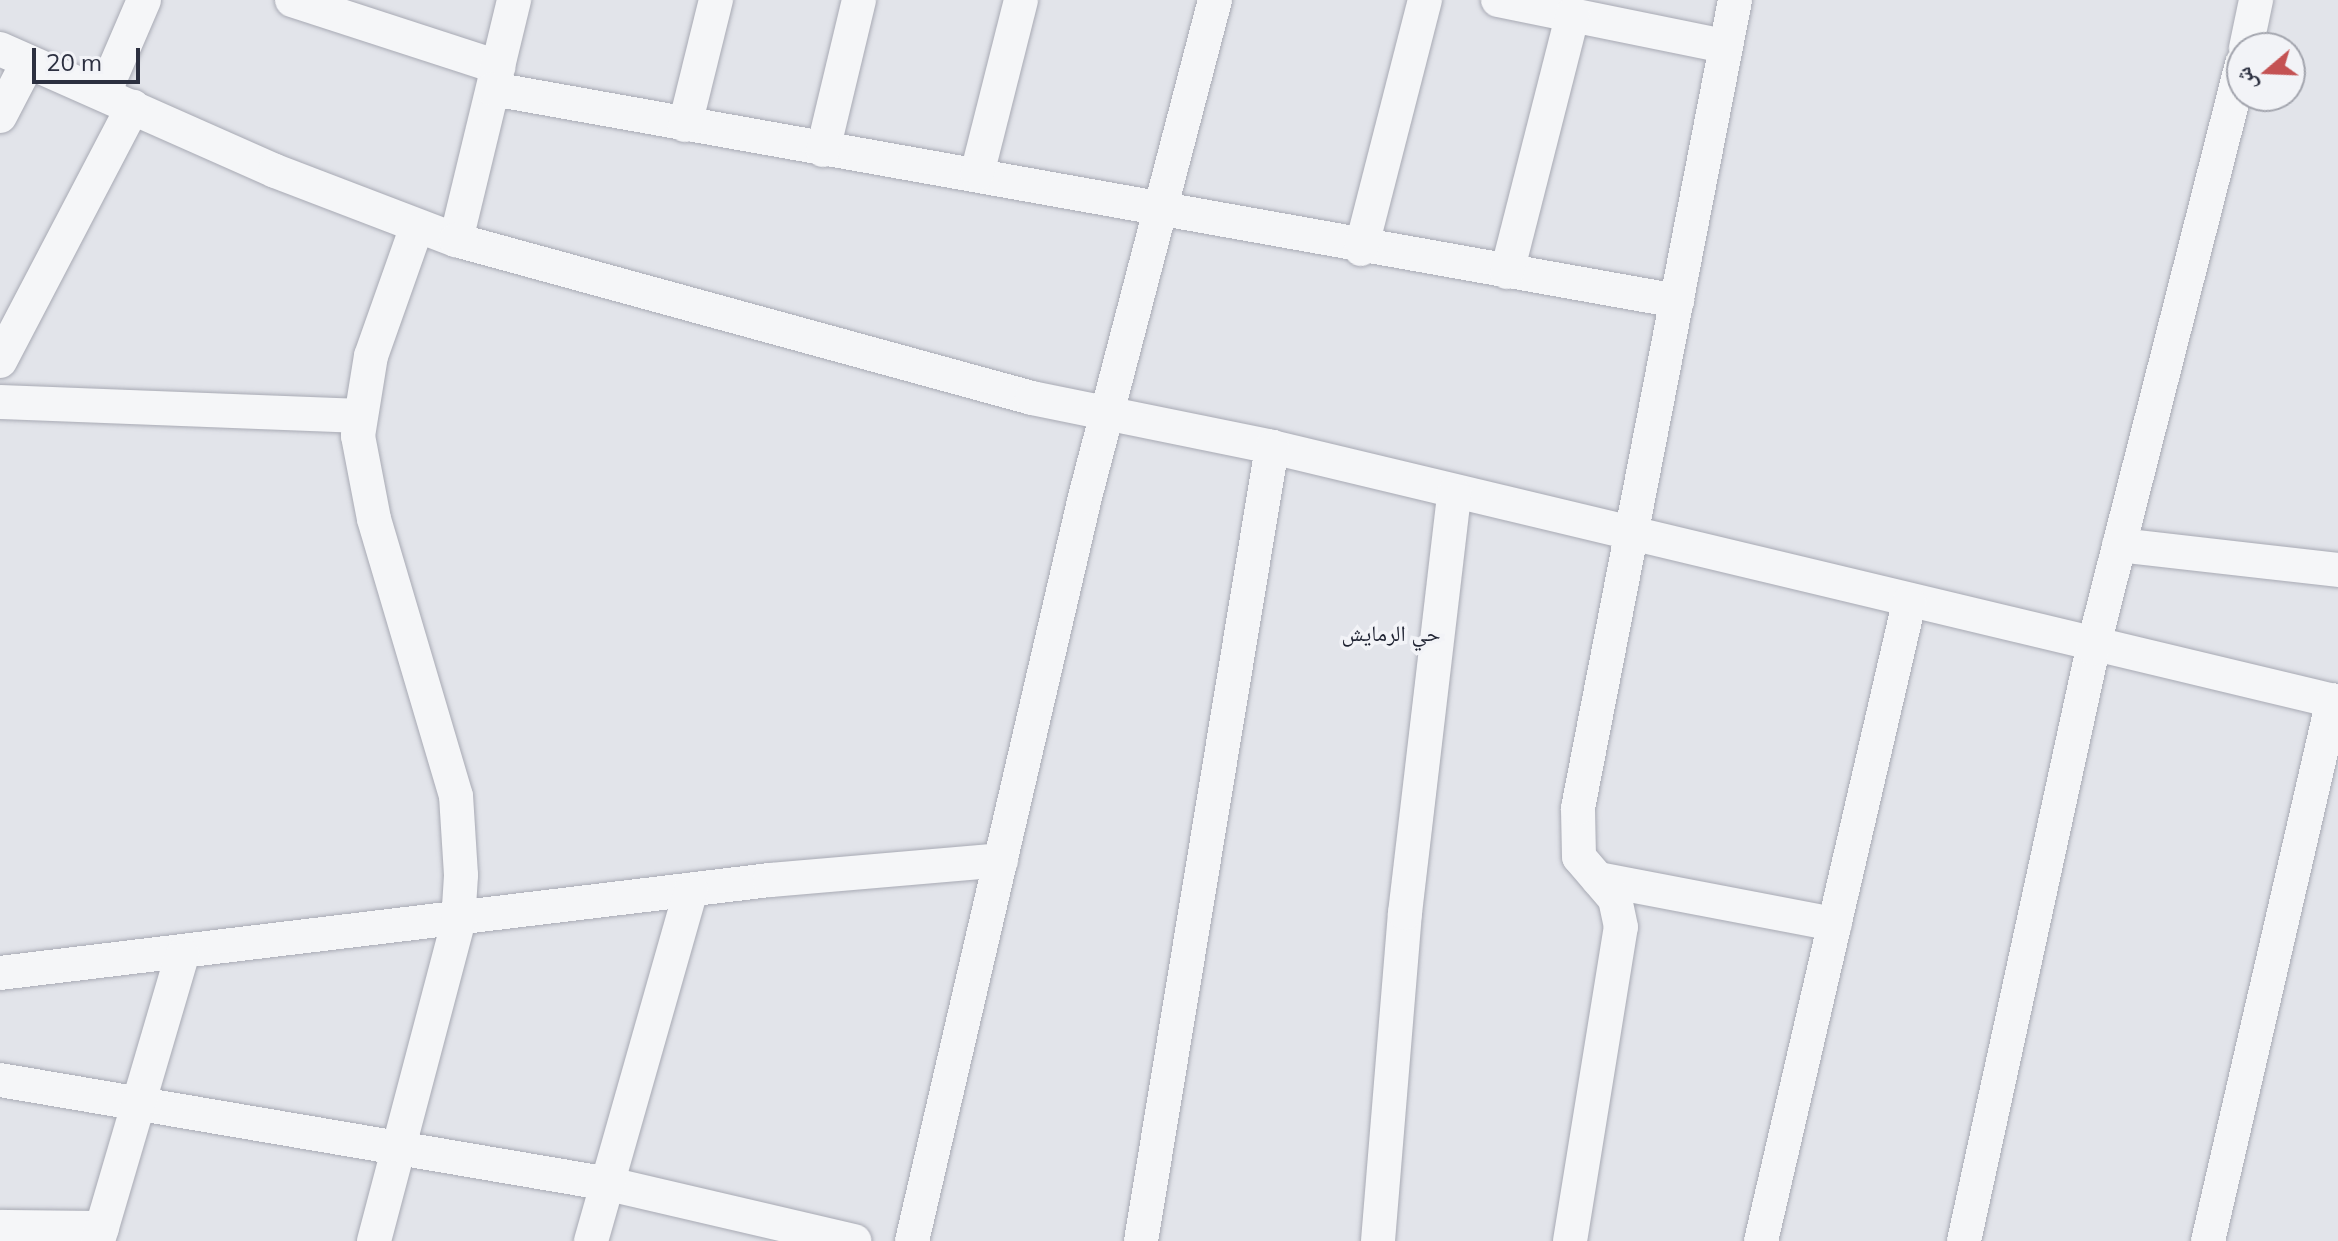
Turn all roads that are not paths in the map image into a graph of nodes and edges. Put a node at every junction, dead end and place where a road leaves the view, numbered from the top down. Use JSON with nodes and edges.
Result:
{"nodes":[{"id":1,"x":144,"y":0,"type":"edge"},
{"id":2,"x":292,"y":0,"type":"edge"},
{"id":3,"x":514,"y":0,"type":"edge"},
{"id":4,"x":716,"y":0,"type":"edge"},
{"id":5,"x":859,"y":0,"type":"edge"},
{"id":6,"x":1021,"y":0,"type":"edge"},
{"id":7,"x":1215,"y":0,"type":"edge"},
{"id":8,"x":1425,"y":0,"type":"edge"},
{"id":9,"x":1498,"y":0,"type":"edge"},
{"id":10,"x":1735,"y":0,"type":"edge"},
{"id":11,"x":2256,"y":0,"type":"edge"},
{"id":12,"x":1573,"y":14,"type":"junction"},
{"id":13,"x":2249,"y":32,"type":"edge"},
{"id":14,"x":1725,"y":46,"type":"junction"},
{"id":15,"x":14,"y":56,"type":"edge"},
{"id":16,"x":495,"y":78,"type":"junction"},
{"id":17,"x":119,"y":100,"type":"junction"},
{"id":18,"x":2230,"y":112,"type":"edge"},
{"id":19,"x":0,"y":116,"type":"edge"},
{"id":20,"x":685,"y":125,"type":"junction"},
{"id":21,"x":823,"y":150,"type":"junction"},
{"id":22,"x":977,"y":174,"type":"junction"},
{"id":23,"x":1159,"y":207,"type":"junction"},
{"id":24,"x":417,"y":226,"type":"junction"},
{"id":25,"x":456,"y":240,"type":"junction"},
{"id":26,"x":1361,"y":249,"type":"junction"},
{"id":27,"x":1507,"y":272,"type":"junction"},
{"id":28,"x":1677,"y":301,"type":"junction"},
{"id":29,"x":0,"y":361,"type":"edge"},
{"id":30,"x":0,"y":402,"type":"edge"},
{"id":31,"x":1108,"y":409,"type":"junction"},
{"id":32,"x":358,"y":416,"type":"junction"},
{"id":33,"x":1272,"y":447,"type":"junction"},
{"id":34,"x":1454,"y":494,"type":"junction"},
{"id":35,"x":1629,"y":532,"type":"junction"},
{"id":36,"x":2119,"y":545,"type":"junction"},
{"id":37,"x":2338,"y":570,"type":"edge"},
{"id":38,"x":1909,"y":603,"type":"junction"},
{"id":39,"x":2093,"y":648,"type":"junction"},
{"id":40,"x":2336,"y":701,"type":"edge"},
{"id":41,"x":1001,"y":860,"type":"junction"},
{"id":42,"x":1598,"y":879,"type":"junction"},
{"id":43,"x":691,"y":890,"type":"junction"},
{"id":44,"x":458,"y":922,"type":"junction"},
{"id":45,"x":1835,"y":924,"type":"junction"},
{"id":46,"x":182,"y":955,"type":"junction"},
{"id":47,"x":0,"y":973,"type":"edge"},
{"id":48,"x":0,"y":1080,"type":"edge"},
{"id":49,"x":141,"y":1106,"type":"junction"},
{"id":50,"x":397,"y":1148,"type":"junction"},
{"id":51,"x":609,"y":1184,"type":"junction"},
{"id":52,"x":0,"y":1227,"type":"edge"},
{"id":53,"x":100,"y":1234,"type":"edge"},
{"id":54,"x":837,"y":1239,"type":"edge"},
{"id":55,"x":374,"y":1241,"type":"edge"},
{"id":56,"x":591,"y":1241,"type":"edge"},
{"id":57,"x":912,"y":1241,"type":"edge"},
{"id":58,"x":1141,"y":1241,"type":"edge"},
{"id":59,"x":1378,"y":1241,"type":"edge"},
{"id":60,"x":1570,"y":1241,"type":"edge"},
{"id":61,"x":1761,"y":1241,"type":"edge"},
{"id":62,"x":1964,"y":1241,"type":"edge"},
{"id":63,"x":2208,"y":1241,"type":"edge"}],
"edges":[{"from":1,"to":17,"type":"street"},
{"from":2,"to":16,"type":"street"},
{"from":3,"to":16,"type":"street"},
{"from":4,"to":20,"type":"street"},
{"from":5,"to":21,"type":"street"},
{"from":6,"to":22,"type":"street"},
{"from":7,"to":23,"type":"street"},
{"from":8,"to":26,"type":"street"},
{"from":9,"to":12,"type":"street"},
{"from":10,"to":14,"type":"street"},
{"from":11,"to":13,"type":"street"},
{"from":12,"to":14,"type":"street"},
{"from":12,"to":27,"type":"street"},
{"from":14,"to":28,"type":"street"},
{"from":15,"to":17,"type":"street"},
{"from":15,"to":19,"type":"street"},
{"from":16,"to":20,"type":"street"},
{"from":16,"to":25,"type":"street"},
{"from":17,"to":24,"type":"street"},
{"from":17,"to":29,"type":"street"},
{"from":18,"to":36,"type":"street"},
{"from":20,"to":21,"type":"street"},
{"from":21,"to":22,"type":"street"},
{"from":22,"to":23,"type":"street"},
{"from":23,"to":26,"type":"street"},
{"from":23,"to":31,"type":"street"},
{"from":24,"to":25,"type":"street"},
{"from":24,"to":32,"type":"street"},
{"from":25,"to":31,"type":"street"},
{"from":26,"to":27,"type":"street"},
{"from":27,"to":28,"type":"street"},
{"from":28,"to":35,"type":"street"},
{"from":30,"to":32,"type":"street"},
{"from":31,"to":33,"type":"street"},
{"from":31,"to":41,"type":"street"},
{"from":32,"to":44,"type":"street"},
{"from":33,"to":34,"type":"street"},
{"from":33,"to":58,"type":"street"},
{"from":34,"to":35,"type":"street"},
{"from":34,"to":59,"type":"street"},
{"from":35,"to":38,"type":"street"},
{"from":35,"to":42,"type":"street"},
{"from":36,"to":37,"type":"street"},
{"from":36,"to":39,"type":"street"},
{"from":38,"to":39,"type":"street"},
{"from":38,"to":45,"type":"street"},
{"from":39,"to":40,"type":"street"},
{"from":39,"to":62,"type":"street"},
{"from":40,"to":63,"type":"street"},
{"from":41,"to":43,"type":"street"},
{"from":41,"to":57,"type":"street"},
{"from":42,"to":45,"type":"street"},
{"from":42,"to":60,"type":"street"},
{"from":43,"to":44,"type":"street"},
{"from":43,"to":51,"type":"street"},
{"from":44,"to":46,"type":"street"},
{"from":44,"to":50,"type":"street"},
{"from":45,"to":61,"type":"street"},
{"from":46,"to":47,"type":"street"},
{"from":46,"to":49,"type":"street"},
{"from":48,"to":49,"type":"street"},
{"from":49,"to":50,"type":"street"},
{"from":49,"to":53,"type":"street"},
{"from":50,"to":51,"type":"street"},
{"from":50,"to":55,"type":"street"},
{"from":51,"to":54,"type":"street"},
{"from":51,"to":56,"type":"street"},
{"from":52,"to":53,"type":"street"}]}
